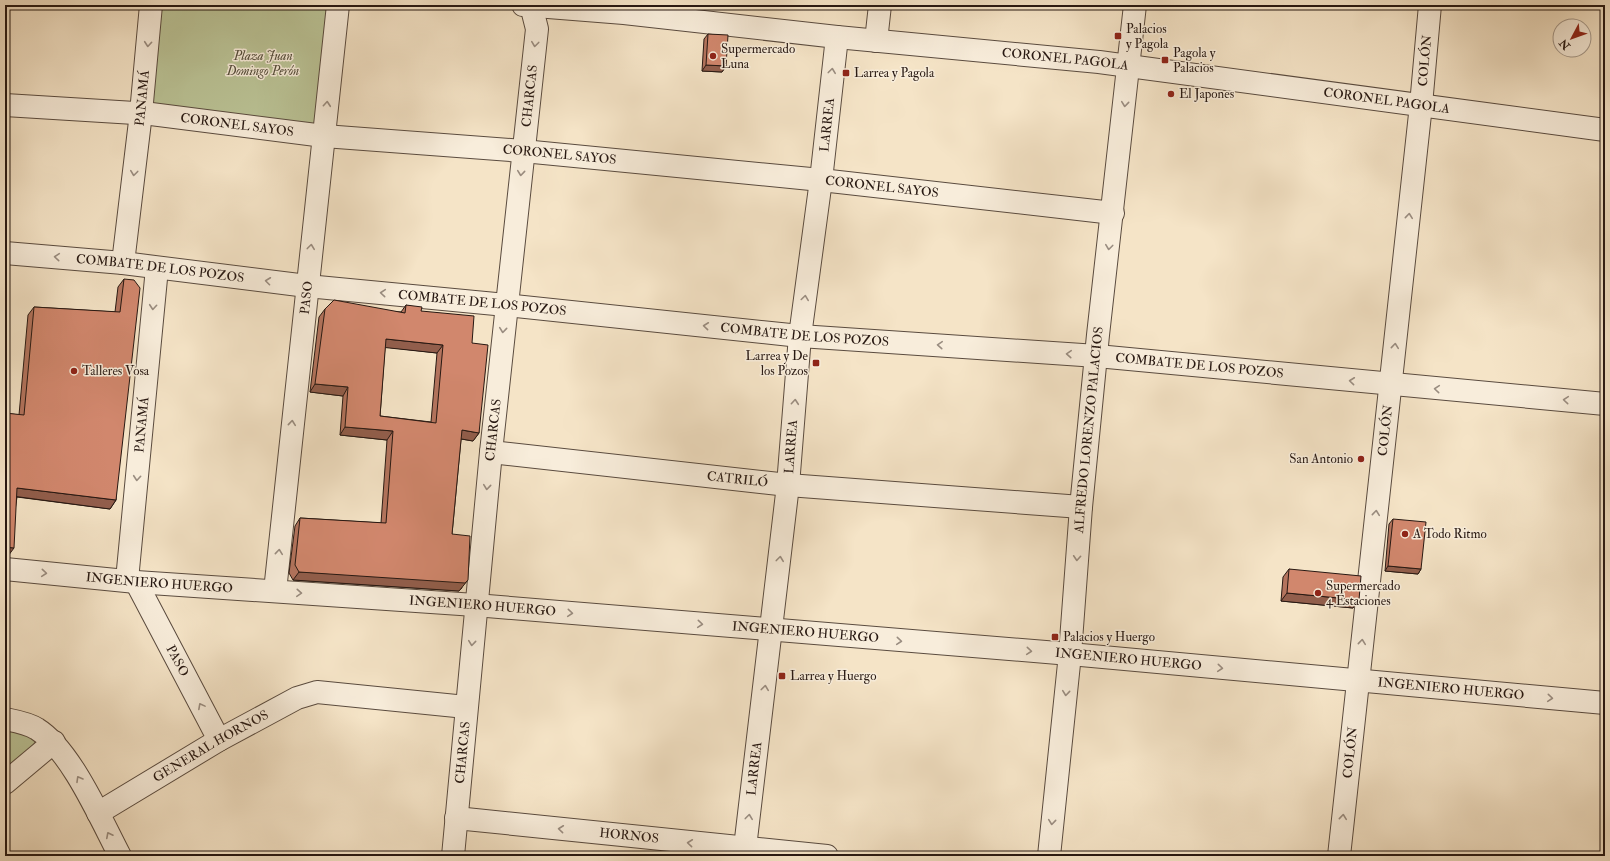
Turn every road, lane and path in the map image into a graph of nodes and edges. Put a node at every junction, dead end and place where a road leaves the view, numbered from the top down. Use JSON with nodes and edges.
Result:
{"nodes":[{"id":1,"x":151,"y":5,"type":"edge"},
{"id":2,"x":338,"y":5,"type":"edge"},
{"id":3,"x":528,"y":5,"type":"edge"},
{"id":4,"x":880,"y":5,"type":"edge"},
{"id":5,"x":1135,"y":5,"type":"edge"},
{"id":6,"x":1430,"y":5,"type":"edge"},
{"id":7,"x":624,"y":9,"type":"edge"},
{"id":8,"x":837,"y":37,"type":"junction"},
{"id":9,"x":876,"y":41,"type":"junction"},
{"id":10,"x":1129,"y":66,"type":"junction"},
{"id":11,"x":5,"y":105,"type":"edge"},
{"id":12,"x":1421,"y":105,"type":"junction"},
{"id":13,"x":141,"y":113,"type":"junction"},
{"id":14,"x":1605,"y":130,"type":"edge"},
{"id":15,"x":324,"y":136,"type":"junction"},
{"id":16,"x":523,"y":151,"type":"junction"},
{"id":17,"x":821,"y":180,"type":"junction"},
{"id":18,"x":1113,"y":213,"type":"junction"},
{"id":19,"x":5,"y":253,"type":"edge"},
{"id":20,"x":123,"y":263,"type":"junction"},
{"id":21,"x":157,"y":268,"type":"junction"},
{"id":22,"x":307,"y":286,"type":"junction"},
{"id":23,"x":506,"y":304,"type":"junction"},
{"id":24,"x":800,"y":336,"type":"junction"},
{"id":25,"x":1097,"y":356,"type":"junction"},
{"id":26,"x":1391,"y":384,"type":"junction"},
{"id":27,"x":1605,"y":404,"type":"edge"},
{"id":28,"x":491,"y":452,"type":"junction"},
{"id":29,"x":788,"y":485,"type":"junction"},
{"id":30,"x":1081,"y":507,"type":"junction"},
{"id":31,"x":5,"y":569,"type":"edge"},
{"id":32,"x":131,"y":581,"type":"junction"},
{"id":33,"x":275,"y":591,"type":"junction"},
{"id":34,"x":476,"y":605,"type":"junction"},
{"id":35,"x":771,"y":631,"type":"junction"},
{"id":36,"x":1070,"y":654,"type":"junction"},
{"id":37,"x":1357,"y":680,"type":"junction"},
{"id":38,"x":1605,"y":703,"type":"edge"},
{"id":39,"x":466,"y":707,"type":"junction"},
{"id":40,"x":5,"y":719,"type":"edge"},
{"id":41,"x":219,"y":740,"type":"junction"},
{"id":42,"x":54,"y":742,"type":"junction"},
{"id":43,"x":5,"y":783,"type":"edge"},
{"id":44,"x":98,"y":813,"type":"junction"},
{"id":45,"x":456,"y":818,"type":"junction"},
{"id":46,"x":744,"y":852,"type":"edge"},
{"id":47,"x":120,"y":856,"type":"edge"},
{"id":48,"x":453,"y":856,"type":"edge"},
{"id":49,"x":827,"y":856,"type":"edge"},
{"id":50,"x":1049,"y":856,"type":"edge"},
{"id":51,"x":1339,"y":856,"type":"edge"}],
"edges":[{"from":1,"to":13,"type":"street","name":"PANAMÁ","one_way":true},
{"from":15,"to":2,"type":"street","name":"PASO","one_way":true},
{"from":3,"to":7,"type":"street","name":"CORONEL PAGOLA"},
{"from":3,"to":16,"type":"street","name":"CHARCAS","one_way":true},
{"from":4,"to":9,"type":"street"},
{"from":5,"to":10,"type":"street","name":"ALFREDO LORENZO PALACIOS"},
{"from":6,"to":12,"type":"street","name":"COLÓN"},
{"from":7,"to":8,"type":"street","name":"CORONEL PAGOLA"},
{"from":8,"to":9,"type":"street","name":"CORONEL PAGOLA"},
{"from":17,"to":8,"type":"street","name":"LARREA","one_way":true},
{"from":9,"to":10,"type":"street","name":"CORONEL PAGOLA"},
{"from":10,"to":12,"type":"street","name":"CORONEL PAGOLA"},
{"from":10,"to":18,"type":"street","name":"ALFREDO LORENZO PALACIOS","one_way":true},
{"from":11,"to":13,"type":"street","name":"CORONEL SAYOS"},
{"from":12,"to":14,"type":"street","name":"CORONEL PAGOLA"},
{"from":26,"to":12,"type":"street","name":"COLÓN","one_way":true},
{"from":13,"to":15,"type":"street","name":"CORONEL SAYOS"},
{"from":13,"to":20,"type":"street","name":"PANAMÁ","one_way":true},
{"from":15,"to":16,"type":"street","name":"CORONEL SAYOS"},
{"from":22,"to":15,"type":"street","name":"PASO","one_way":true},
{"from":16,"to":17,"type":"street","name":"CORONEL SAYOS"},
{"from":16,"to":23,"type":"street","name":"CHARCAS","one_way":true},
{"from":17,"to":18,"type":"street","name":"CORONEL SAYOS"},
{"from":24,"to":17,"type":"street","name":"LARREA","one_way":true},
{"from":18,"to":25,"type":"street","name":"ALFREDO LORENZO PALACIOS","one_way":true},
{"from":20,"to":19,"type":"street","name":"COMBATE DE LOS POZOS","one_way":true},
{"from":20,"to":21,"type":"street","name":"COMBATE DE LOS POZOS"},
{"from":22,"to":21,"type":"street","name":"COMBATE DE LOS POZOS","one_way":true},
{"from":21,"to":32,"type":"street","name":"PANAMÁ","one_way":true},
{"from":23,"to":22,"type":"street","name":"COMBATE DE LOS POZOS","one_way":true},
{"from":33,"to":22,"type":"street","name":"PASO","one_way":true},
{"from":24,"to":23,"type":"street","name":"COMBATE DE LOS POZOS","one_way":true},
{"from":23,"to":28,"type":"street","name":"CHARCAS","one_way":true},
{"from":25,"to":24,"type":"street","name":"COMBATE DE LOS POZOS","one_way":true},
{"from":29,"to":24,"type":"street","name":"LARREA","one_way":true},
{"from":26,"to":25,"type":"street","name":"COMBATE DE LOS POZOS","one_way":true},
{"from":25,"to":30,"type":"street","name":"ALFREDO LORENZO PALACIOS"},
{"from":27,"to":26,"type":"street","name":"COMBATE DE LOS POZOS","one_way":true},
{"from":37,"to":26,"type":"street","name":"COLÓN","one_way":true},
{"from":28,"to":29,"type":"street","name":"CATRILÓ"},
{"from":28,"to":34,"type":"street","name":"CHARCAS","one_way":true},
{"from":29,"to":30,"type":"street","name":"CATRILÓ"},
{"from":35,"to":29,"type":"street","name":"LARREA","one_way":true},
{"from":30,"to":36,"type":"street","name":"ALFREDO LORENZO PALACIOS","one_way":true},
{"from":31,"to":32,"type":"street","name":"INGENIERO HUERGO","one_way":true},
{"from":32,"to":33,"type":"street","name":"INGENIERO HUERGO"},
{"from":41,"to":32,"type":"street","name":"PASO","one_way":true},
{"from":33,"to":34,"type":"street","name":"INGENIERO HUERGO","one_way":true},
{"from":34,"to":35,"type":"street","name":"INGENIERO HUERGO","one_way":true},
{"from":34,"to":39,"type":"street","name":"CHARCAS","one_way":true},
{"from":35,"to":36,"type":"street","name":"INGENIERO HUERGO","one_way":true},
{"from":46,"to":35,"type":"street","name":"LARREA","one_way":true},
{"from":36,"to":37,"type":"street","name":"INGENIERO HUERGO","one_way":true},
{"from":36,"to":50,"type":"street","name":"ALFREDO LORENZO PALACIOS","one_way":true},
{"from":37,"to":38,"type":"street","name":"INGENIERO HUERGO","one_way":true},
{"from":51,"to":37,"type":"street","name":"COLÓN","one_way":true},
{"from":39,"to":41,"type":"street","name":"GENERAL HORNOS"},
{"from":39,"to":45,"type":"street","name":"CHARCAS"},
{"from":40,"to":42,"type":"street"},
{"from":41,"to":44,"type":"street","name":"GENERAL HORNOS"},
{"from":42,"to":43,"type":"street"},
{"from":44,"to":42,"type":"street","one_way":true},
{"from":47,"to":44,"type":"street","one_way":true},
{"from":46,"to":45,"type":"street","name":"HORNOS","one_way":true},
{"from":45,"to":48,"type":"street","name":"CHARCAS"},
{"from":46,"to":49,"type":"street","name":"HORNOS"}]}
